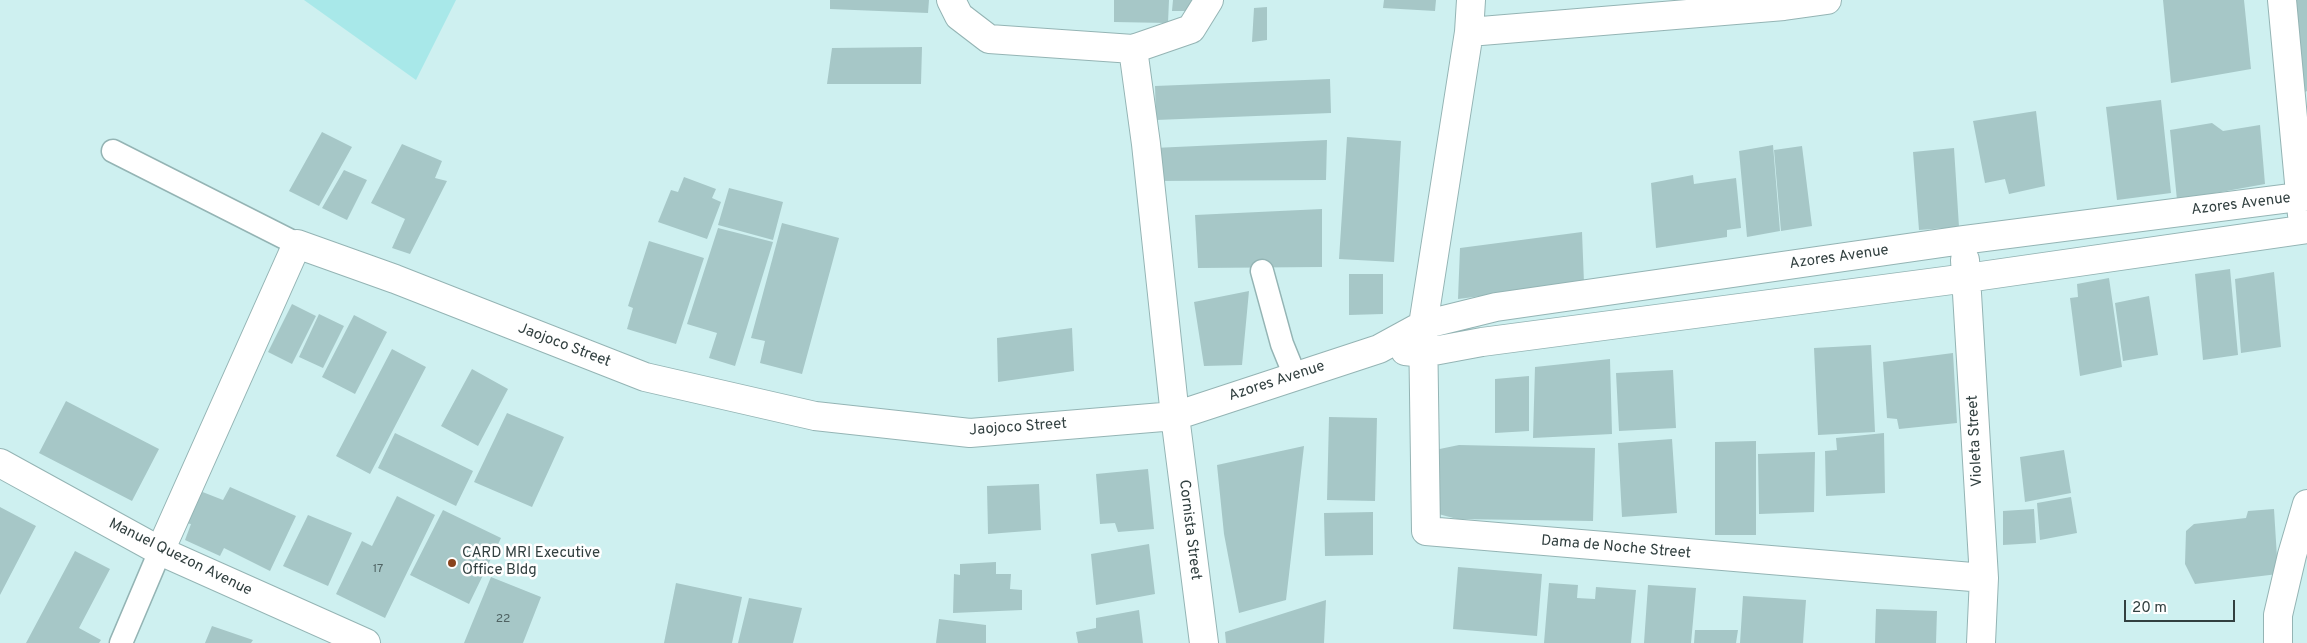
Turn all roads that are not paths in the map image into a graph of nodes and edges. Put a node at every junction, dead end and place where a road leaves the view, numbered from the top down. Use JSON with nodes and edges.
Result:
{"nodes":[{"id":1,"x":951,"y":0,"type":"edge"},
{"id":2,"x":1209,"y":0,"type":"edge"},
{"id":3,"x":1471,"y":0,"type":"edge"},
{"id":4,"x":1827,"y":0,"type":"edge"},
{"id":5,"x":2282,"y":0,"type":"edge"},
{"id":6,"x":1469,"y":32,"type":"junction"},
{"id":7,"x":1132,"y":50,"type":"junction"},
{"id":8,"x":113,"y":151,"type":"dead end"},
{"id":9,"x":2303,"y":197,"type":"edge"},
{"id":10,"x":2306,"y":229,"type":"edge"},
{"id":11,"x":1963,"y":240,"type":"junction"},
{"id":12,"x":298,"y":244,"type":"junction"},
{"id":13,"x":1262,"y":271,"type":"dead end"},
{"id":14,"x":1967,"y":278,"type":"junction"},
{"id":15,"x":1423,"y":325,"type":"junction"},
{"id":16,"x":1378,"y":349,"type":"junction"},
{"id":17,"x":1423,"y":352,"type":"junction"},
{"id":18,"x":1295,"y":376,"type":"junction"},
{"id":19,"x":1175,"y":416,"type":"junction"},
{"id":20,"x":0,"y":463,"type":"edge"},
{"id":21,"x":2307,"y":504,"type":"edge"},
{"id":22,"x":160,"y":551,"type":"junction"},
{"id":23,"x":1984,"y":578,"type":"junction"},
{"id":24,"x":121,"y":643,"type":"edge"},
{"id":25,"x":366,"y":643,"type":"edge"},
{"id":26,"x":1204,"y":643,"type":"edge"},
{"id":27,"x":1981,"y":643,"type":"edge"},
{"id":28,"x":2278,"y":643,"type":"edge"}],
"edges":[{"from":1,"to":7,"type":"street"},
{"from":2,"to":7,"type":"street"},
{"from":3,"to":6,"type":"street"},
{"from":4,"to":6,"type":"street"},
{"from":5,"to":9,"type":"street"},
{"from":6,"to":15,"type":"street"},
{"from":7,"to":19,"type":"street","name":"Cornista Street"},
{"from":8,"to":12,"type":"lane"},
{"from":9,"to":10,"type":"street"},
{"from":9,"to":11,"type":"street","name":"Azores Avenue"},
{"from":10,"to":14,"type":"street","name":"Azores Avenue"},
{"from":11,"to":14,"type":"street","name":"Violeta Street"},
{"from":11,"to":15,"type":"street","name":"Azores Avenue"},
{"from":12,"to":19,"type":"street","name":"Jaojoco Street"},
{"from":12,"to":22,"type":"street"},
{"from":13,"to":18,"type":"lane"},
{"from":14,"to":17,"type":"street","name":"Azores Avenue"},
{"from":14,"to":23,"type":"street","name":"Violeta Street"},
{"from":15,"to":16,"type":"street","name":"Azores Avenue"},
{"from":15,"to":17,"type":"street"},
{"from":16,"to":17,"type":"street","name":"Azores Avenue"},
{"from":16,"to":18,"type":"street","name":"Azores Avenue"},
{"from":17,"to":23,"type":"street","name":"Dama de Noche Street"},
{"from":18,"to":19,"type":"street","name":"Azores Avenue"},
{"from":19,"to":26,"type":"street","name":"Cornista Street"},
{"from":20,"to":22,"type":"street","name":"Manuel Quezon Avenue"},
{"from":21,"to":28,"type":"street"},
{"from":22,"to":24,"type":"lane"},
{"from":22,"to":25,"type":"street","name":"Manuel Quezon Avenue"},
{"from":23,"to":27,"type":"street","name":"Violeta Street"}]}
